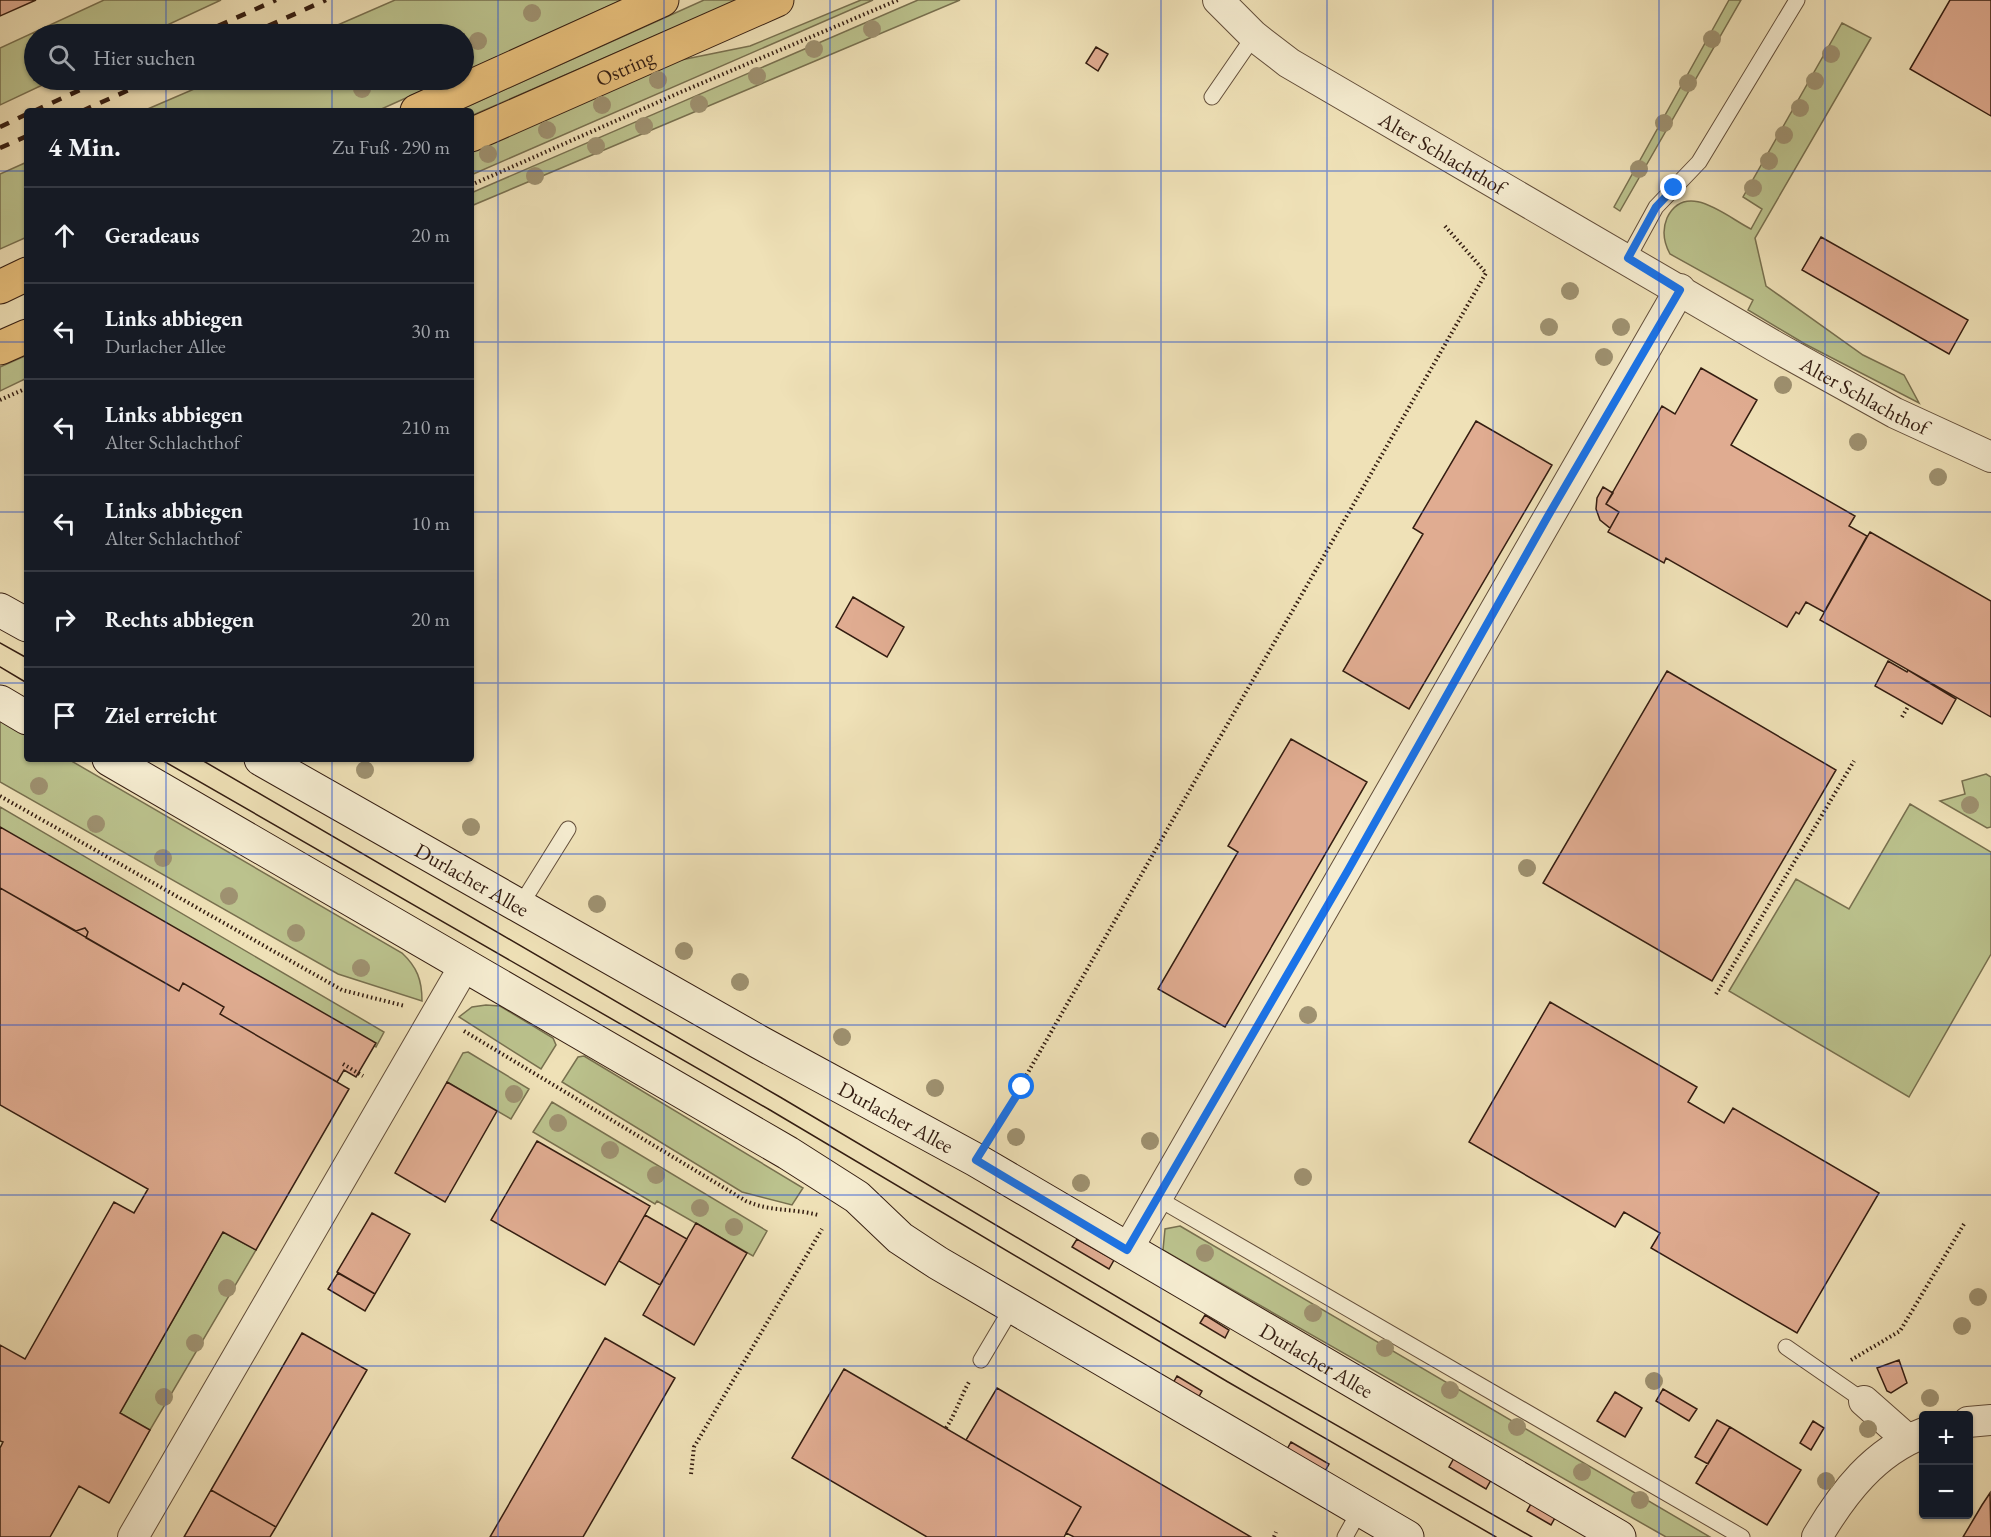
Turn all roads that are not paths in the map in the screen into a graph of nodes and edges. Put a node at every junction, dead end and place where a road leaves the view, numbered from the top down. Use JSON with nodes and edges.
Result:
{"nodes":[{"id":1,"x":662,"y":0,"type":"edge"},
{"id":2,"x":777,"y":0,"type":"edge"},
{"id":3,"x":1218,"y":0,"type":"edge"},
{"id":4,"x":1797,"y":0,"type":"edge"},
{"id":5,"x":1254,"y":36,"type":"junction"},
{"id":6,"x":474,"y":85,"type":"edge"},
{"id":7,"x":463,"y":90,"type":"edge"},
{"id":8,"x":1212,"y":97,"type":"dead end"},
{"id":9,"x":424,"y":108,"type":"edge"},
{"id":10,"x":474,"y":134,"type":"edge"},
{"id":11,"x":1628,"y":258,"type":"junction"},
{"id":12,"x":24,"y":275,"type":"edge"},
{"id":13,"x":0,"y":287,"type":"edge"},
{"id":14,"x":1680,"y":290,"type":"junction"},
{"id":15,"x":24,"y":337,"type":"edge"},
{"id":16,"x":0,"y":348,"type":"edge"},
{"id":17,"x":1991,"y":457,"type":"edge"},
{"id":18,"x":0,"y":610,"type":"edge"},
{"id":19,"x":24,"y":623,"type":"edge"},
{"id":20,"x":0,"y":702,"type":"edge"},
{"id":21,"x":24,"y":716,"type":"edge"},
{"id":22,"x":114,"y":762,"type":"edge"},
{"id":23,"x":266,"y":762,"type":"edge"},
{"id":24,"x":568,"y":829,"type":"dead end"},
{"id":25,"x":520,"y":906,"type":"junction"},
{"id":26,"x":465,"y":965,"type":"junction"},
{"id":27,"x":1157,"y":1198,"type":"junction"},
{"id":28,"x":1127,"y":1250,"type":"junction"},
{"id":29,"x":1013,"y":1306,"type":"junction"},
{"id":30,"x":1786,"y":1347,"type":"dead end"},
{"id":31,"x":981,"y":1360,"type":"road end"},
{"id":32,"x":1864,"y":1401,"type":"joint"},
{"id":33,"x":1991,"y":1420,"type":"edge"},
{"id":34,"x":1973,"y":1422,"type":"edge"},
{"id":35,"x":1915,"y":1436,"type":"edge"},
{"id":36,"x":1353,"y":1523,"type":"edge"},
{"id":37,"x":133,"y":1537,"type":"edge"},
{"id":38,"x":1407,"y":1537,"type":"edge"},
{"id":39,"x":1619,"y":1537,"type":"edge"},
{"id":40,"x":1742,"y":1537,"type":"edge"},
{"id":41,"x":1817,"y":1537,"type":"edge"}],
"edges":[{"from":1,"to":6,"type":"main road"},
{"from":2,"to":10,"type":"main road","name":"Ostring"},
{"from":3,"to":5,"type":"street","name":"Alter Schlachthof"},
{"from":4,"to":11,"type":"lane"},
{"from":5,"to":8,"type":"lane"},
{"from":5,"to":11,"type":"street","name":"Alter Schlachthof"},
{"from":7,"to":9,"type":"main road"},
{"from":11,"to":14,"type":"street","name":"Alter Schlachthof"},
{"from":12,"to":13,"type":"main road"},
{"from":14,"to":17,"type":"street","name":"Alter Schlachthof"},
{"from":14,"to":27,"type":"street"},
{"from":15,"to":16,"type":"main road"},
{"from":18,"to":19,"type":"street"},
{"from":20,"to":21,"type":"street"},
{"from":22,"to":26,"type":"street"},
{"from":23,"to":25,"type":"street","name":"Durlacher Allee"},
{"from":24,"to":25,"type":"lane"},
{"from":25,"to":28,"type":"street","name":"Durlacher Allee"},
{"from":26,"to":29,"type":"street"},
{"from":26,"to":37,"type":"street"},
{"from":27,"to":28,"type":"street"},
{"from":27,"to":40,"type":"lane"},
{"from":28,"to":39,"type":"street","name":"Durlacher Allee"},
{"from":29,"to":31,"type":"lane"},
{"from":29,"to":36,"type":"street"},
{"from":30,"to":32,"type":"lane"},
{"from":32,"to":35,"type":"street"},
{"from":33,"to":34,"type":"street"},
{"from":35,"to":41,"type":"street"},
{"from":36,"to":38,"type":"street"}]}
